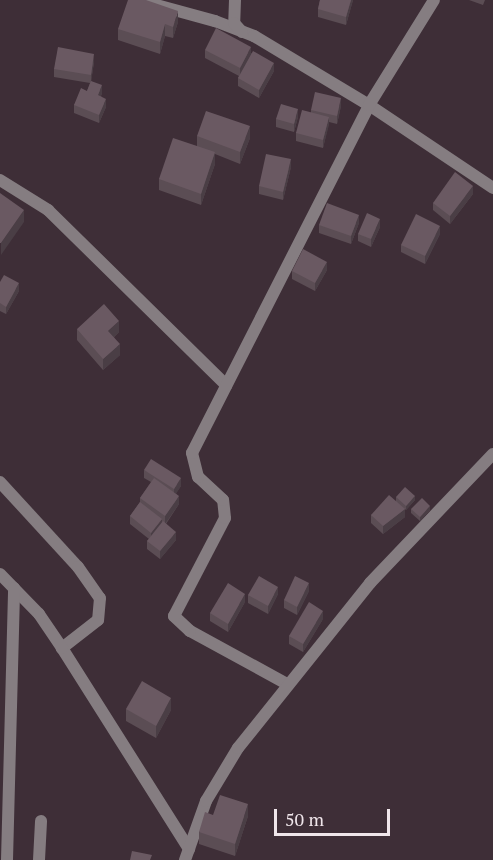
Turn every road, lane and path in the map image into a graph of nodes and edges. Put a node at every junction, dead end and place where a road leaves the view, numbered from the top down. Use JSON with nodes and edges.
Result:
{"nodes":[{"id":1,"x":138,"y":0,"type":"edge"},
{"id":2,"x":147,"y":0,"type":"edge"},
{"id":3,"x":234,"y":0,"type":"edge"},
{"id":4,"x":434,"y":0,"type":"edge"},
{"id":5,"x":242,"y":32,"type":"junction"},
{"id":6,"x":369,"y":105,"type":"junction"},
{"id":7,"x":0,"y":180,"type":"edge"},
{"id":8,"x":493,"y":188,"type":"edge"},
{"id":9,"x":226,"y":385,"type":"junction"},
{"id":10,"x":493,"y":454,"type":"edge"},
{"id":11,"x":0,"y":482,"type":"edge"},
{"id":12,"x":0,"y":574,"type":"edge"},
{"id":13,"x":14,"y":588,"type":"junction"},
{"id":14,"x":62,"y":648,"type":"junction"},
{"id":15,"x":287,"y":684,"type":"junction"},
{"id":16,"x":5,"y":742,"type":"edge"},
{"id":17,"x":41,"y":821,"type":"dead end"},
{"id":18,"x":187,"y":855,"type":"edge"},
{"id":19,"x":7,"y":860,"type":"edge"},
{"id":20,"x":39,"y":860,"type":"edge"}],
"edges":[{"from":1,"to":2,"type":"street"},
{"from":2,"to":5,"type":"street"},
{"from":3,"to":5,"type":"street"},
{"from":4,"to":6,"type":"street"},
{"from":5,"to":6,"type":"street"},
{"from":6,"to":8,"type":"street"},
{"from":6,"to":9,"type":"street"},
{"from":7,"to":9,"type":"street"},
{"from":9,"to":15,"type":"street"},
{"from":10,"to":15,"type":"street"},
{"from":11,"to":14,"type":"street"},
{"from":12,"to":13,"type":"street"},
{"from":13,"to":14,"type":"street"},
{"from":13,"to":16,"type":"street"},
{"from":14,"to":18,"type":"street"},
{"from":15,"to":18,"type":"street"},
{"from":16,"to":19,"type":"street"},
{"from":17,"to":20,"type":"street"}]}
